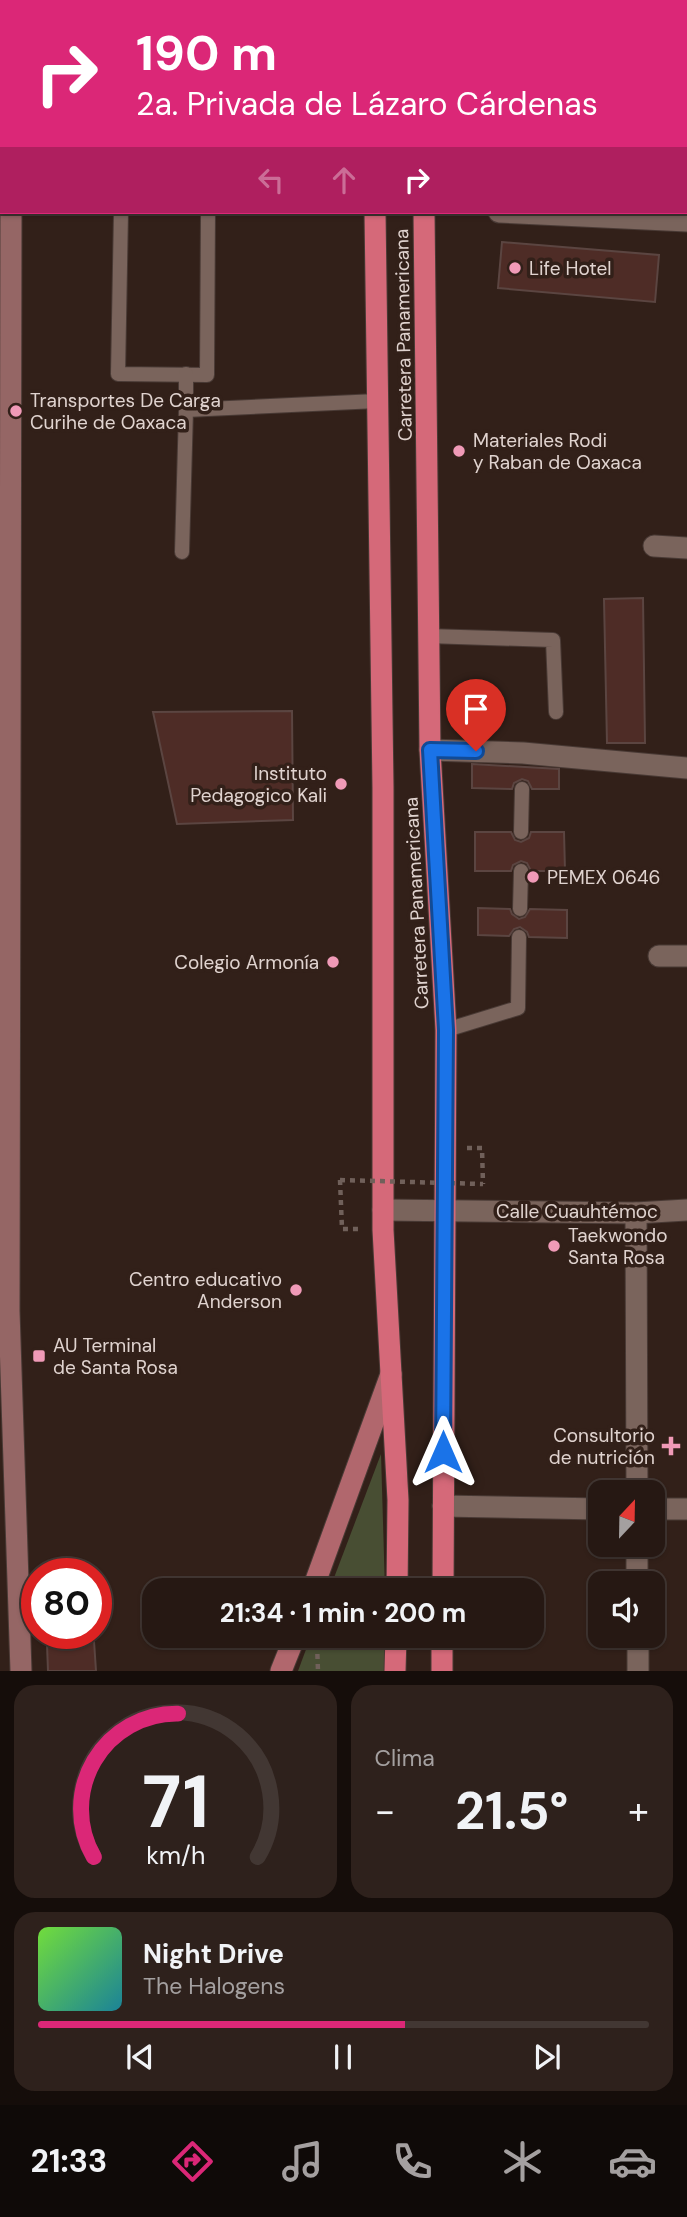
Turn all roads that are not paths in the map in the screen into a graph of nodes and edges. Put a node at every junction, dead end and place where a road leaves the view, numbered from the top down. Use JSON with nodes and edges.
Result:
{"nodes":[{"id":1,"x":11,"y":214,"type":"edge"},
{"id":2,"x":121,"y":214,"type":"edge"},
{"id":3,"x":208,"y":214,"type":"edge"},
{"id":4,"x":374,"y":214,"type":"edge"},
{"id":5,"x":424,"y":214,"type":"edge"},
{"id":6,"x":546,"y":214,"type":"edge"},
{"id":7,"x":687,"y":220,"type":"edge"},
{"id":8,"x":6,"y":349,"type":"edge"},
{"id":9,"x":186,"y":374,"type":"junction"},
{"id":10,"x":377,"y":401,"type":"junction"},
{"id":11,"x":186,"y":410,"type":"junction"},
{"id":12,"x":654,"y":546,"type":"dead end"},
{"id":13,"x":687,"y":548,"type":"edge"},
{"id":14,"x":183,"y":552,"type":"dead end"},
{"id":15,"x":428,"y":636,"type":"junction"},
{"id":16,"x":556,"y":712,"type":"dead end"},
{"id":17,"x":430,"y":750,"type":"junction"},
{"id":18,"x":687,"y":768,"type":"edge"},
{"id":19,"x":522,"y":789,"type":"dead end"},
{"id":20,"x":521,"y":832,"type":"dead end"},
{"id":21,"x":521,"y":871,"type":"dead end"},
{"id":22,"x":520,"y":909,"type":"dead end"},
{"id":23,"x":5,"y":926,"type":"edge"},
{"id":24,"x":519,"y":937,"type":"dead end"},
{"id":25,"x":659,"y":956,"type":"dead end"},
{"id":26,"x":687,"y":956,"type":"edge"},
{"id":27,"x":446,"y":1030,"type":"junction"},
{"id":28,"x":4,"y":1081,"type":"edge"},
{"id":29,"x":383,"y":1210,"type":"junction"},
{"id":30,"x":445,"y":1210,"type":"junction"},
{"id":31,"x":687,"y":1210,"type":"edge"},
{"id":32,"x":636,"y":1213,"type":"junction"},
{"id":33,"x":391,"y":1372,"type":"junction"},
{"id":34,"x":637,"y":1480,"type":"edge"},
{"id":35,"x":443,"y":1506,"type":"junction"},
{"id":36,"x":588,"y":1509,"type":"edge"},
{"id":37,"x":665,"y":1509,"type":"edge"},
{"id":38,"x":687,"y":1509,"type":"edge"},
{"id":39,"x":317,"y":1578,"type":"edge"},
{"id":40,"x":397,"y":1578,"type":"edge"},
{"id":41,"x":443,"y":1578,"type":"edge"},
{"id":42,"x":290,"y":1648,"type":"edge"},
{"id":43,"x":396,"y":1648,"type":"edge"},
{"id":44,"x":442,"y":1648,"type":"edge"},
{"id":45,"x":638,"y":1648,"type":"edge"},
{"id":46,"x":21,"y":1671,"type":"edge"},
{"id":47,"x":281,"y":1671,"type":"edge"},
{"id":48,"x":395,"y":1671,"type":"edge"},
{"id":49,"x":442,"y":1671,"type":"edge"},
{"id":50,"x":638,"y":1671,"type":"edge"}],
"edges":[{"from":1,"to":8,"type":"street"},
{"from":2,"to":9,"type":"lane"},
{"from":3,"to":9,"type":"lane"},
{"from":4,"to":10,"type":"highway","name":"Carretera Panamericana"},
{"from":5,"to":15,"type":"highway","name":"Carretera Panamericana"},
{"from":6,"to":7,"type":"street"},
{"from":8,"to":23,"type":"street"},
{"from":9,"to":11,"type":"lane"},
{"from":10,"to":11,"type":"lane"},
{"from":10,"to":29,"type":"highway","name":"Carretera Panamericana"},
{"from":11,"to":14,"type":"lane"},
{"from":12,"to":13,"type":"street"},
{"from":15,"to":16,"type":"lane"},
{"from":15,"to":17,"type":"highway","name":"Carretera Panamericana"},
{"from":17,"to":18,"type":"street"},
{"from":17,"to":27,"type":"highway","name":"Carretera Panamericana"},
{"from":19,"to":20,"type":"lane"},
{"from":21,"to":22,"type":"lane"},
{"from":23,"to":28,"type":"street"},
{"from":24,"to":27,"type":"lane"},
{"from":25,"to":26,"type":"street"},
{"from":27,"to":30,"type":"highway","name":"Carretera Panamericana"},
{"from":28,"to":46,"type":"street"},
{"from":29,"to":30,"type":"street","name":"Calle Cuauhtémoc"},
{"from":29,"to":33,"type":"highway","name":"Carretera Panamericana"},
{"from":30,"to":32,"type":"street","name":"Calle Cuauhtémoc"},
{"from":30,"to":35,"type":"highway","name":"Carretera Panamericana"},
{"from":31,"to":32,"type":"street","name":"Calle Cuauhtémoc"},
{"from":32,"to":34,"type":"street"},
{"from":33,"to":39,"type":"main road"},
{"from":33,"to":40,"type":"highway","name":"Carretera Panamericana"},
{"from":35,"to":36,"type":"street"},
{"from":35,"to":41,"type":"highway","name":"Carretera Panamericana"},
{"from":37,"to":38,"type":"street"},
{"from":42,"to":47,"type":"main road"},
{"from":43,"to":48,"type":"highway"},
{"from":44,"to":49,"type":"highway"},
{"from":45,"to":50,"type":"street"}]}
